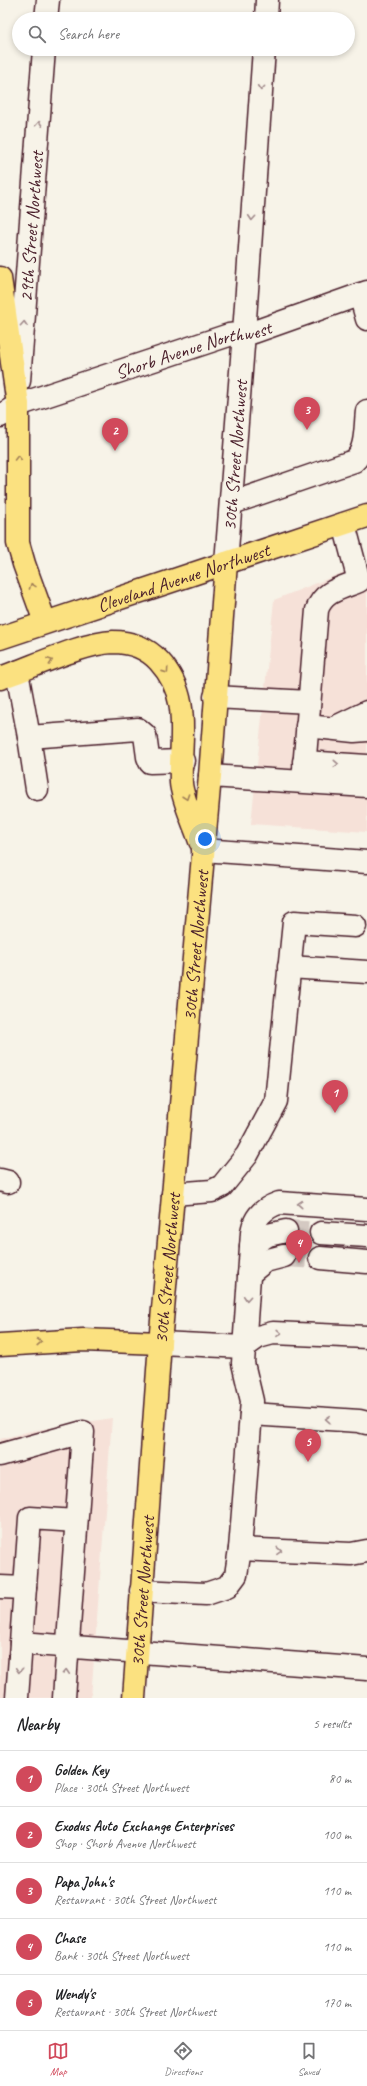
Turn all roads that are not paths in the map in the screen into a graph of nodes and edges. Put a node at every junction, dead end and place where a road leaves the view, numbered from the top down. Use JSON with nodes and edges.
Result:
{"nodes":[{"id":1,"x":48,"y":0,"type":"edge"},
{"id":2,"x":267,"y":0,"type":"edge"},
{"id":3,"x":47,"y":12,"type":"edge"},
{"id":4,"x":266,"y":12,"type":"edge"},
{"id":5,"x":43,"y":56,"type":"edge"},
{"id":6,"x":264,"y":56,"type":"edge"},
{"id":7,"x":0,"y":278,"type":"edge"},
{"id":8,"x":364,"y":293,"type":"edge"},
{"id":9,"x":367,"y":319,"type":"edge"},
{"id":10,"x":244,"y":333,"type":"junction"},
{"id":11,"x":9,"y":410,"type":"edge"},
{"id":12,"x":367,"y":411,"type":"edge"},
{"id":13,"x":232,"y":503,"type":"junction"},
{"id":14,"x":367,"y":516,"type":"edge"},
{"id":15,"x":344,"y":524,"type":"junction"},
{"id":16,"x":226,"y":563,"type":"junction"},
{"id":17,"x":363,"y":580,"type":"edge"},
{"id":18,"x":45,"y":622,"type":"junction"},
{"id":19,"x":0,"y":638,"type":"edge"},
{"id":20,"x":9,"y":675,"type":"edge"},
{"id":21,"x":215,"y":697,"type":"junction"},
{"id":22,"x":309,"y":702,"type":"junction"},
{"id":23,"x":367,"y":712,"type":"edge"},
{"id":24,"x":307,"y":726,"type":"junction"},
{"id":25,"x":334,"y":728,"type":"junction"},
{"id":26,"x":367,"y":730,"type":"edge"},
{"id":27,"x":29,"y":737,"type":"junction"},
{"id":28,"x":183,"y":761,"type":"junction"},
{"id":29,"x":367,"y":766,"type":"edge"},
{"id":30,"x":304,"y":772,"type":"junction"},
{"id":31,"x":210,"y":776,"type":"junction"},
{"id":32,"x":367,"y":786,"type":"edge"},
{"id":33,"x":37,"y":789,"type":"dead end"},
{"id":34,"x":203,"y":850,"type":"junction"},
{"id":35,"x":367,"y":862,"type":"edge"},
{"id":36,"x":355,"y":926,"type":"dead end"},
{"id":37,"x":289,"y":967,"type":"junction"},
{"id":38,"x":367,"y":972,"type":"edge"},
{"id":39,"x":173,"y":1194,"type":"junction"},
{"id":40,"x":367,"y":1209,"type":"edge"},
{"id":41,"x":367,"y":1222,"type":"edge"},
{"id":42,"x":367,"y":1236,"type":"edge"},
{"id":43,"x":321,"y":1239,"type":"junction"},
{"id":44,"x":367,"y":1249,"type":"edge"},
{"id":45,"x":250,"y":1253,"type":"junction"},
{"id":46,"x":367,"y":1262,"type":"edge"},
{"id":47,"x":367,"y":1337,"type":"edge"},
{"id":48,"x":160,"y":1343,"type":"junction"},
{"id":49,"x":0,"y":1345,"type":"edge"},
{"id":50,"x":244,"y":1347,"type":"junction"},
{"id":51,"x":252,"y":1414,"type":"junction"},
{"id":52,"x":367,"y":1423,"type":"edge"},
{"id":53,"x":0,"y":1455,"type":"edge"},
{"id":54,"x":76,"y":1521,"type":"junction"},
{"id":55,"x":240,"y":1549,"type":"junction"},
{"id":56,"x":367,"y":1551,"type":"edge"},
{"id":57,"x":0,"y":1586,"type":"edge"},
{"id":58,"x":25,"y":1588,"type":"junction"},
{"id":59,"x":141,"y":1591,"type":"junction"},
{"id":60,"x":21,"y":1643,"type":"junction"},
{"id":61,"x":68,"y":1646,"type":"junction"},
{"id":62,"x":137,"y":1650,"type":"junction"},
{"id":63,"x":367,"y":1669,"type":"edge"},
{"id":64,"x":17,"y":1698,"type":"edge"},
{"id":65,"x":64,"y":1698,"type":"edge"},
{"id":66,"x":134,"y":1698,"type":"edge"}],
"edges":[{"from":1,"to":3,"type":"street"},
{"from":2,"to":4,"type":"street"},
{"from":11,"to":5,"type":"street","name":"29th Street Northwest","one_way":true},
{"from":6,"to":10,"type":"street","name":"30th Street Northwest","one_way":true},
{"from":7,"to":11,"type":"main road"},
{"from":8,"to":9,"type":"street"},
{"from":8,"to":10,"type":"street","name":"Shorb Avenue Northwest"},
{"from":10,"to":11,"type":"street","name":"Shorb Avenue Northwest"},
{"from":10,"to":13,"type":"street","name":"30th Street Northwest"},
{"from":18,"to":11,"type":"main road","one_way":true},
{"from":12,"to":13,"type":"street"},
{"from":13,"to":16,"type":"street","name":"30th Street Northwest"},
{"from":14,"to":15,"type":"main road","name":"Cleveland Avenue Northwest"},
{"from":15,"to":16,"type":"main road","name":"Cleveland Avenue Northwest"},
{"from":15,"to":17,"type":"street"},
{"from":16,"to":18,"type":"main road","name":"Cleveland Avenue Northwest"},
{"from":16,"to":21,"type":"main road","name":"30th Street Northwest"},
{"from":17,"to":22,"type":"street"},
{"from":18,"to":19,"type":"main road","name":"Cleveland Avenue Northwest"},
{"from":20,"to":27,"type":"street"},
{"from":20,"to":28,"type":"main road","one_way":true},
{"from":21,"to":22,"type":"street"},
{"from":21,"to":31,"type":"main road","name":"30th Street Northwest"},
{"from":22,"to":24,"type":"street"},
{"from":23,"to":25,"type":"street"},
{"from":24,"to":25,"type":"street"},
{"from":24,"to":30,"type":"street"},
{"from":25,"to":26,"type":"street"},
{"from":27,"to":28,"type":"street"},
{"from":27,"to":33,"type":"street"},
{"from":28,"to":34,"type":"main road","one_way":true},
{"from":30,"to":29,"type":"street","one_way":true},
{"from":30,"to":31,"type":"street"},
{"from":30,"to":32,"type":"street"},
{"from":31,"to":34,"type":"main road","name":"30th Street Northwest"},
{"from":34,"to":35,"type":"street"},
{"from":34,"to":39,"type":"main road","name":"30th Street Northwest"},
{"from":36,"to":37,"type":"street"},
{"from":37,"to":38,"type":"street"},
{"from":37,"to":39,"type":"street"},
{"from":39,"to":48,"type":"main road","name":"30th Street Northwest"},
{"from":40,"to":45,"type":"street","one_way":true},
{"from":41,"to":43,"type":"street"},
{"from":42,"to":43,"type":"street"},
{"from":43,"to":44,"type":"street"},
{"from":43,"to":46,"type":"street"},
{"from":45,"to":45,"type":"street"},
{"from":45,"to":50,"type":"street","one_way":true},
{"from":50,"to":47,"type":"street","one_way":true},
{"from":49,"to":48,"type":"main road","one_way":true},
{"from":48,"to":50,"type":"street"},
{"from":48,"to":59,"type":"main road","name":"30th Street Northwest"},
{"from":50,"to":51,"type":"street"},
{"from":52,"to":51,"type":"street","one_way":true},
{"from":51,"to":55,"type":"street"},
{"from":53,"to":54,"type":"street"},
{"from":54,"to":58,"type":"street"},
{"from":54,"to":61,"type":"street"},
{"from":55,"to":56,"type":"street","one_way":true},
{"from":55,"to":59,"type":"street"},
{"from":57,"to":58,"type":"street"},
{"from":58,"to":60,"type":"street"},
{"from":59,"to":62,"type":"main road","name":"30th Street Northwest"},
{"from":60,"to":61,"type":"street"},
{"from":60,"to":64,"type":"street","one_way":true},
{"from":61,"to":62,"type":"street"},
{"from":65,"to":61,"type":"street","one_way":true},
{"from":62,"to":63,"type":"street"},
{"from":62,"to":66,"type":"main road","name":"30th Street Northwest"}]}
